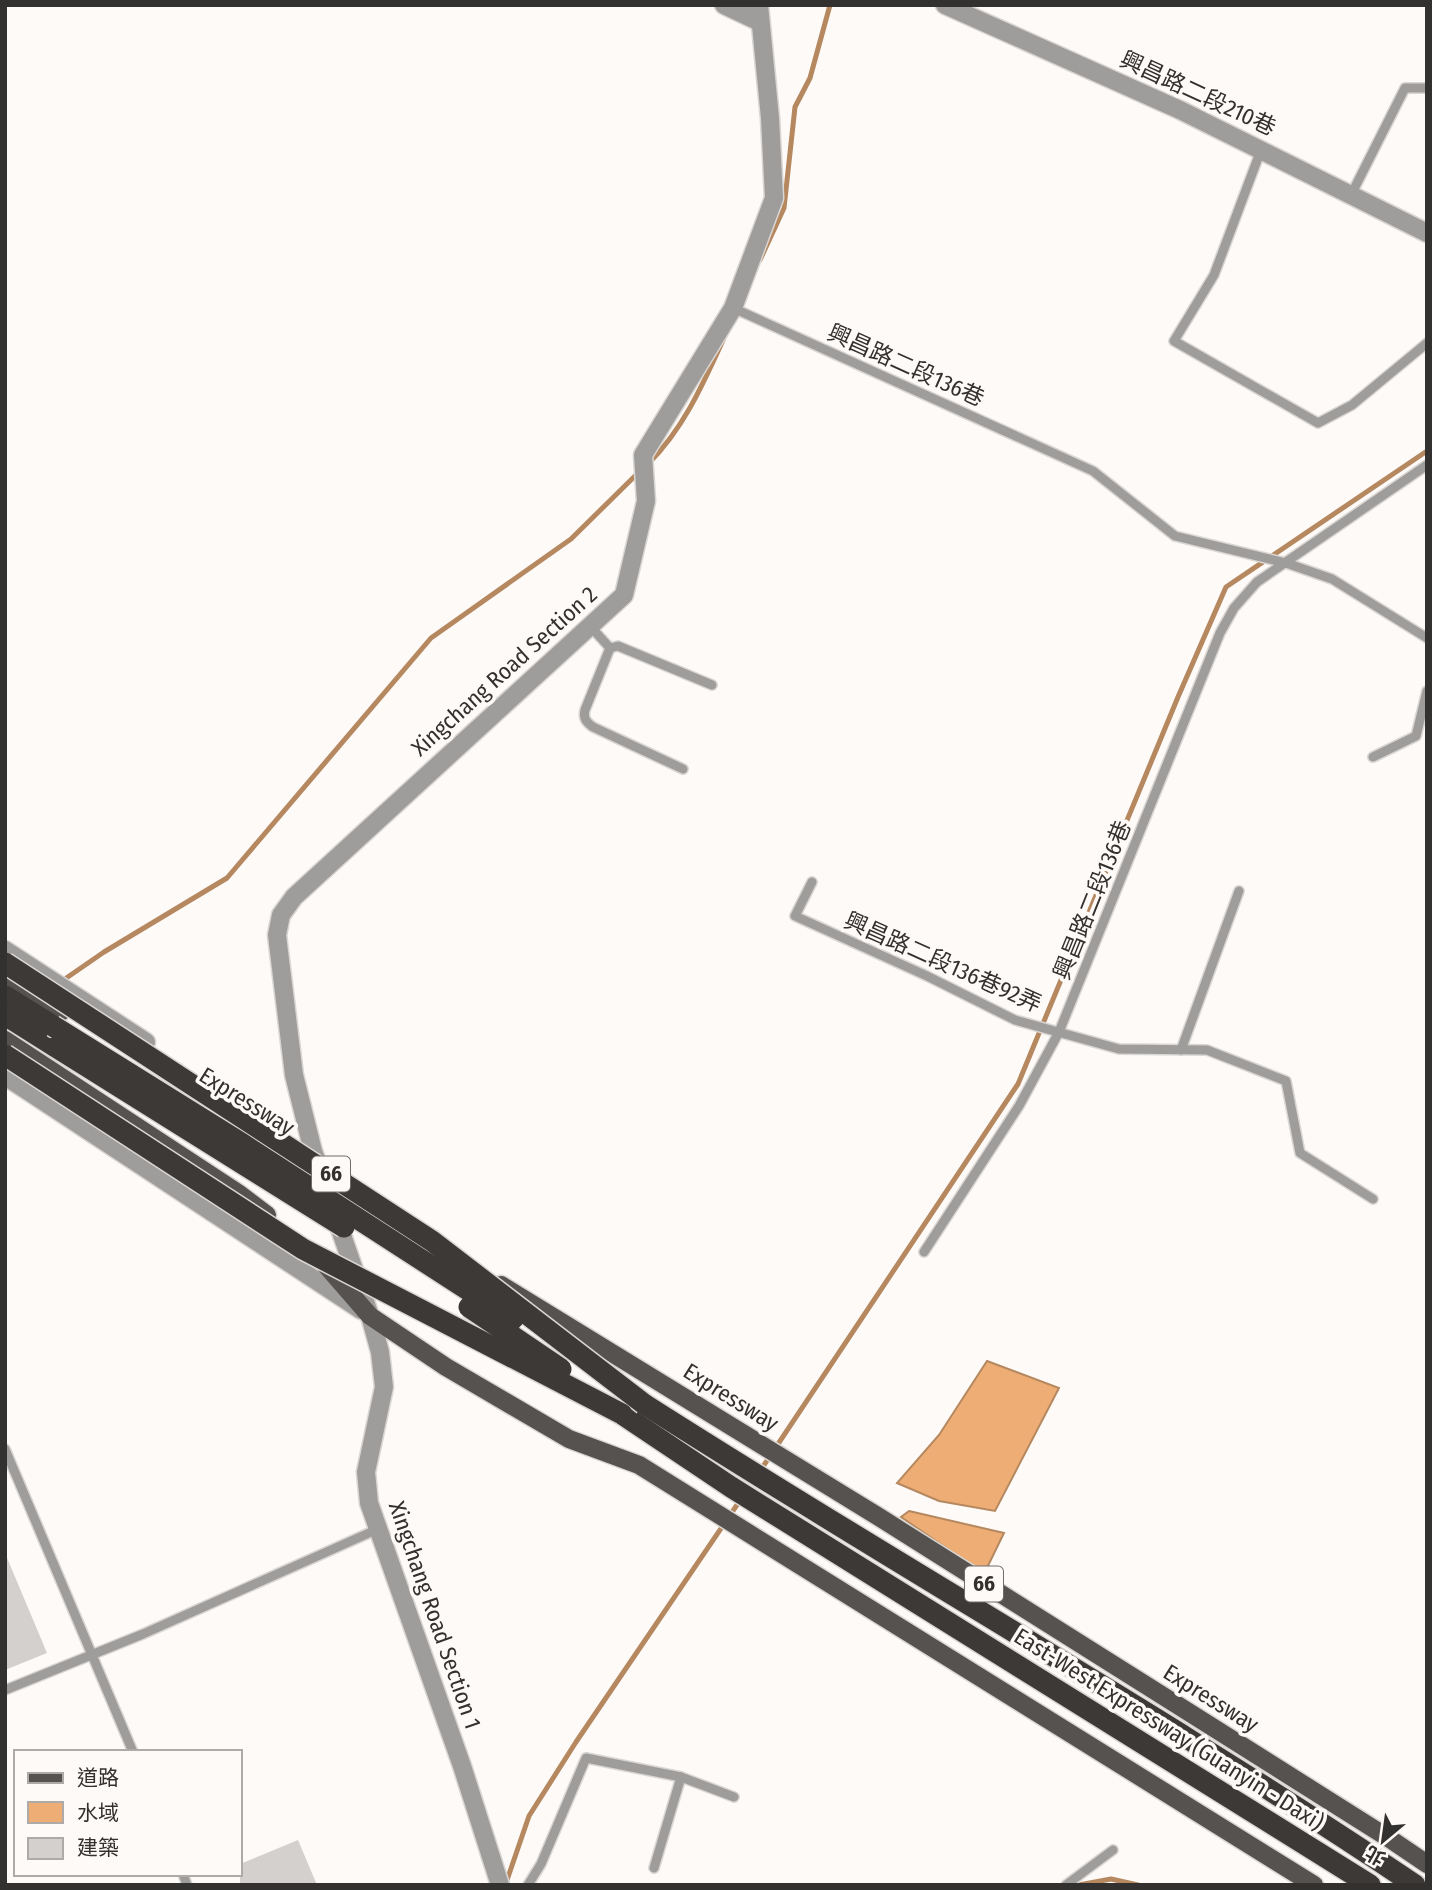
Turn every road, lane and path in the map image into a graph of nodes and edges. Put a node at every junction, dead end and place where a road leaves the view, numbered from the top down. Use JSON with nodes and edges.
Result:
{"nodes":[{"id":1,"x":724,"y":5,"type":"edge"},
{"id":2,"x":945,"y":5,"type":"edge"},
{"id":3,"x":759,"y":14,"type":"edge"},
{"id":4,"x":1427,"y":88,"type":"edge"},
{"id":5,"x":1261,"y":150,"type":"junction"},
{"id":6,"x":1351,"y":195,"type":"junction"},
{"id":7,"x":1427,"y":233,"type":"edge"},
{"id":8,"x":733,"y":308,"type":"junction"},
{"id":9,"x":1427,"y":343,"type":"edge"},
{"id":10,"x":1427,"y":465,"type":"edge"},
{"id":11,"x":1286,"y":563,"type":"junction"},
{"id":12,"x":590,"y":626,"type":"junction"},
{"id":13,"x":1427,"y":638,"type":"edge"},
{"id":14,"x":610,"y":648,"type":"junction"},
{"id":15,"x":712,"y":685,"type":"dead end"},
{"id":16,"x":1427,"y":691,"type":"edge"},
{"id":17,"x":1373,"y":757,"type":"dead end"},
{"id":18,"x":683,"y":769,"type":"dead end"},
{"id":19,"x":812,"y":882,"type":"dead end"},
{"id":20,"x":1239,"y":891,"type":"dead end"},
{"id":21,"x":5,"y":950,"type":"edge"},
{"id":22,"x":5,"y":963,"type":"edge"},
{"id":23,"x":5,"y":976,"type":"edge"},
{"id":24,"x":5,"y":996,"type":"edge"},
{"id":25,"x":5,"y":1015,"type":"edge"},
{"id":26,"x":1059,"y":1032,"type":"junction"},
{"id":27,"x":5,"y":1040,"type":"edge"},
{"id":28,"x":1181,"y":1050,"type":"junction"},
{"id":29,"x":5,"y":1055,"type":"edge"},
{"id":30,"x":5,"y":1076,"type":"edge"},
{"id":31,"x":313,"y":1151,"type":"junction"},
{"id":32,"x":323,"y":1178,"type":"junction"},
{"id":33,"x":1373,"y":1199,"type":"dead end"},
{"id":34,"x":924,"y":1252,"type":"dead end"},
{"id":35,"x":370,"y":1316,"type":"junction"},
{"id":36,"x":644,"y":1404,"type":"junction"},
{"id":37,"x":622,"y":1414,"type":"junction"},
{"id":38,"x":5,"y":1449,"type":"edge"},
{"id":39,"x":378,"y":1529,"type":"junction"},
{"id":40,"x":91,"y":1654,"type":"junction"},
{"id":41,"x":5,"y":1690,"type":"edge"},
{"id":42,"x":132,"y":1750,"type":"edge"},
{"id":43,"x":681,"y":1777,"type":"junction"},
{"id":44,"x":733,"y":1797,"type":"dead end"},
{"id":45,"x":1113,"y":1850,"type":"dead end"},
{"id":46,"x":1427,"y":1864,"type":"edge"},
{"id":47,"x":654,"y":1868,"type":"dead end"},
{"id":48,"x":500,"y":1885,"type":"edge"},
{"id":49,"x":528,"y":1885,"type":"edge"},
{"id":50,"x":1066,"y":1885,"type":"edge"},
{"id":51,"x":1314,"y":1885,"type":"edge"},
{"id":52,"x":1370,"y":1885,"type":"edge"},
{"id":53,"x":1415,"y":1885,"type":"edge"}],
"edges":[{"from":1,"to":3,"type":"street"},
{"from":2,"to":5,"type":"street","name":"興昌路二段210巷"},
{"from":3,"to":8,"type":"street","name":"Xingchang Road Section 2"},
{"from":4,"to":6,"type":"lane"},
{"from":5,"to":6,"type":"street","name":"興昌路二段210巷"},
{"from":5,"to":9,"type":"lane"},
{"from":6,"to":7,"type":"street","name":"興昌路二段210巷"},
{"from":8,"to":11,"type":"lane","name":"興昌路二段136巷"},
{"from":8,"to":12,"type":"street","name":"Xingchang Road Section 2"},
{"from":10,"to":11,"type":"lane","name":"興昌路二段136巷"},
{"from":11,"to":13,"type":"lane","name":"興昌路二段136巷"},
{"from":11,"to":26,"type":"lane","name":"興昌路二段136巷"},
{"from":12,"to":14,"type":"lane"},
{"from":12,"to":31,"type":"street","name":"Xingchang Road Section 2"},
{"from":14,"to":15,"type":"lane"},
{"from":14,"to":18,"type":"lane"},
{"from":16,"to":17,"type":"lane"},
{"from":19,"to":26,"type":"lane","name":"興昌路二段136巷92弄"},
{"from":20,"to":28,"type":"lane"},
{"from":21,"to":31,"type":"street","name":"Expressway"},
{"from":22,"to":36,"type":"highway","number":"66","bridge":true},
{"from":23,"to":32,"type":"main road","name":"Expressway","number":"66"},
{"from":24,"to":36,"type":"highway","bridge":true},
{"from":25,"to":37,"type":"highway","bridge":true},
{"from":26,"to":28,"type":"lane","name":"興昌路二段136巷92弄"},
{"from":26,"to":34,"type":"lane","name":"興昌路二段136巷"},
{"from":27,"to":35,"type":"main road"},
{"from":28,"to":33,"type":"lane","name":"興昌路二段136巷92弄"},
{"from":29,"to":37,"type":"highway","number":"66","bridge":true},
{"from":30,"to":35,"type":"street"},
{"from":31,"to":32,"type":"street","name":"Xingchang Road Section 2"},
{"from":32,"to":35,"type":"street","name":"Xingchang Road Section 1"},
{"from":32,"to":46,"type":"main road","name":"Expressway","number":"66"},
{"from":35,"to":39,"type":"street","name":"Xingchang Road Section 1"},
{"from":35,"to":51,"type":"main road"},
{"from":36,"to":53,"type":"highway","name":"East-West Expressway (Guanyin - Daxi)","number":"66"},
{"from":37,"to":52,"type":"highway","name":"East-West Expressway (Guanyin - Daxi)","number":"66"},
{"from":38,"to":40,"type":"lane"},
{"from":39,"to":40,"type":"lane"},
{"from":39,"to":48,"type":"street","name":"Xingchang Road Section 1"},
{"from":40,"to":41,"type":"lane"},
{"from":40,"to":42,"type":"lane"},
{"from":43,"to":44,"type":"lane"},
{"from":43,"to":47,"type":"lane"},
{"from":43,"to":49,"type":"lane"},
{"from":45,"to":50,"type":"lane"}]}
